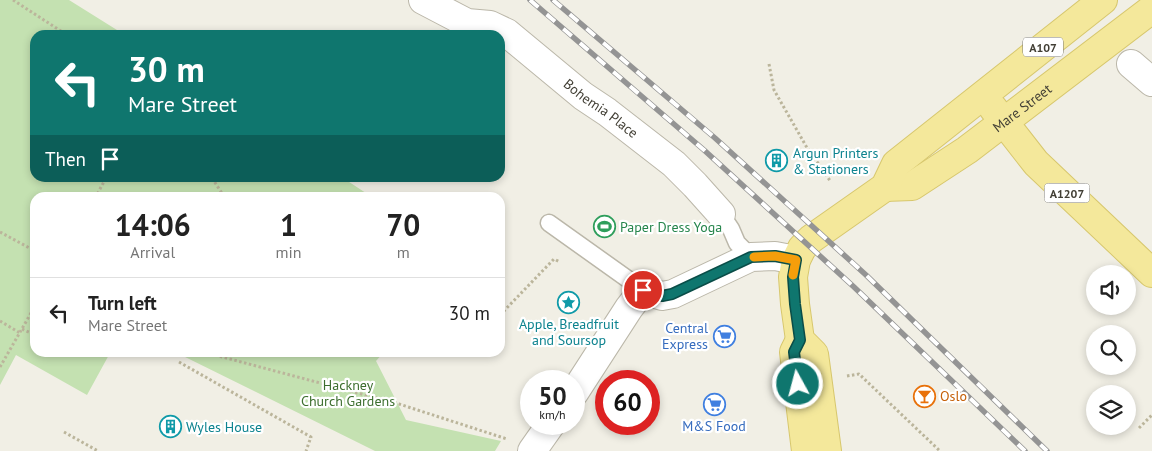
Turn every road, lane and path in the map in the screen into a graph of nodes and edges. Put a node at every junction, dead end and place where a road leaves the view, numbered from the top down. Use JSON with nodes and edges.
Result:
{"nodes":[{"id":1,"x":13,"y":0,"type":"edge"},
{"id":2,"x":423,"y":0,"type":"edge"},
{"id":3,"x":1103,"y":0,"type":"edge"},
{"id":4,"x":1152,"y":9,"type":"edge"},
{"id":5,"x":59,"y":30,"type":"edge"},
{"id":6,"x":501,"y":30,"type":"edge"},
{"id":7,"x":505,"y":32,"type":"edge"},
{"id":8,"x":769,"y":64,"type":"dead end"},
{"id":9,"x":1131,"y":64,"type":"dead end"},
{"id":10,"x":1152,"y":82,"type":"edge"},
{"id":11,"x":983,"y":95,"type":"junction"},
{"id":12,"x":1005,"y":123,"type":"junction"},
{"id":13,"x":831,"y":182,"type":"dead end"},
{"id":14,"x":885,"y":187,"type":"junction"},
{"id":15,"x":721,"y":214,"type":"joint"},
{"id":16,"x":549,"y":223,"type":"dead end"},
{"id":17,"x":0,"y":232,"type":"edge"},
{"id":18,"x":30,"y":248,"type":"edge"},
{"id":19,"x":751,"y":257,"type":"junction"},
{"id":20,"x":796,"y":260,"type":"junction"},
{"id":21,"x":562,"y":264,"type":"dead end"},
{"id":22,"x":1152,"y":273,"type":"edge"},
{"id":23,"x":636,"y":299,"type":"junction"},
{"id":24,"x":505,"y":310,"type":"edge"},
{"id":25,"x":30,"y":314,"type":"edge"},
{"id":26,"x":0,"y":321,"type":"edge"},
{"id":27,"x":22,"y":328,"type":"junction"},
{"id":28,"x":30,"y":332,"type":"edge"},
{"id":29,"x":20,"y":333,"type":"junction"},
{"id":30,"x":800,"y":340,"type":"junction"},
{"id":31,"x":223,"y":357,"type":"edge"},
{"id":32,"x":179,"y":362,"type":"dead end"},
{"id":33,"x":0,"y":367,"type":"edge"},
{"id":34,"x":859,"y":374,"type":"dead end"},
{"id":35,"x":585,"y":376,"type":"edge"},
{"id":36,"x":1152,"y":415,"type":"edge"},
{"id":37,"x":1139,"y":428,"type":"dead end"},
{"id":38,"x":64,"y":432,"type":"dead end"},
{"id":39,"x":544,"y":435,"type":"edge"},
{"id":40,"x":533,"y":450,"type":"edge"},
{"id":41,"x":98,"y":451,"type":"edge"},
{"id":42,"x":306,"y":451,"type":"edge"},
{"id":43,"x":806,"y":451,"type":"edge"},
{"id":44,"x":827,"y":451,"type":"edge"},
{"id":45,"x":940,"y":451,"type":"edge"}],
"edges":[{"from":1,"to":5,"type":"path"},
{"from":2,"to":6,"type":"street","name":"Bohemia Place"},
{"from":3,"to":11,"type":"main road","number":"A107"},
{"from":4,"to":12,"type":"main road","name":"Mare Street","number":"A107"},
{"from":7,"to":15,"type":"street","name":"Bohemia Place"},
{"from":8,"to":13,"type":"path"},
{"from":9,"to":10,"type":"street"},
{"from":11,"to":12,"type":"main road","number":"A1207"},
{"from":11,"to":14,"type":"main road","number":"A107"},
{"from":12,"to":14,"type":"main road","name":"Mare Street","number":"A107"},
{"from":12,"to":22,"type":"main road","number":"A1207"},
{"from":14,"to":20,"type":"main road","number":"A107"},
{"from":15,"to":19,"type":"lane","name":"Bohemia Place"},
{"from":16,"to":23,"type":"lane"},
{"from":17,"to":18,"type":"path"},
{"from":19,"to":20,"type":"street"},
{"from":19,"to":23,"type":"street"},
{"from":20,"to":30,"type":"main road","number":"A107"},
{"from":21,"to":24,"type":"path"},
{"from":23,"to":35,"type":"street"},
{"from":25,"to":27,"type":"path"},
{"from":26,"to":29,"type":"path"},
{"from":27,"to":28,"type":"path"},
{"from":27,"to":29,"type":"path"},
{"from":29,"to":33,"type":"path"},
{"from":30,"to":43,"type":"main road","number":"A107"},
{"from":30,"to":44,"type":"main road","number":"A107"},
{"from":31,"to":40,"type":"path"},
{"from":32,"to":42,"type":"path"},
{"from":34,"to":45,"type":"path"},
{"from":36,"to":37,"type":"path"},
{"from":38,"to":41,"type":"path"},
{"from":39,"to":40,"type":"street"}]}
